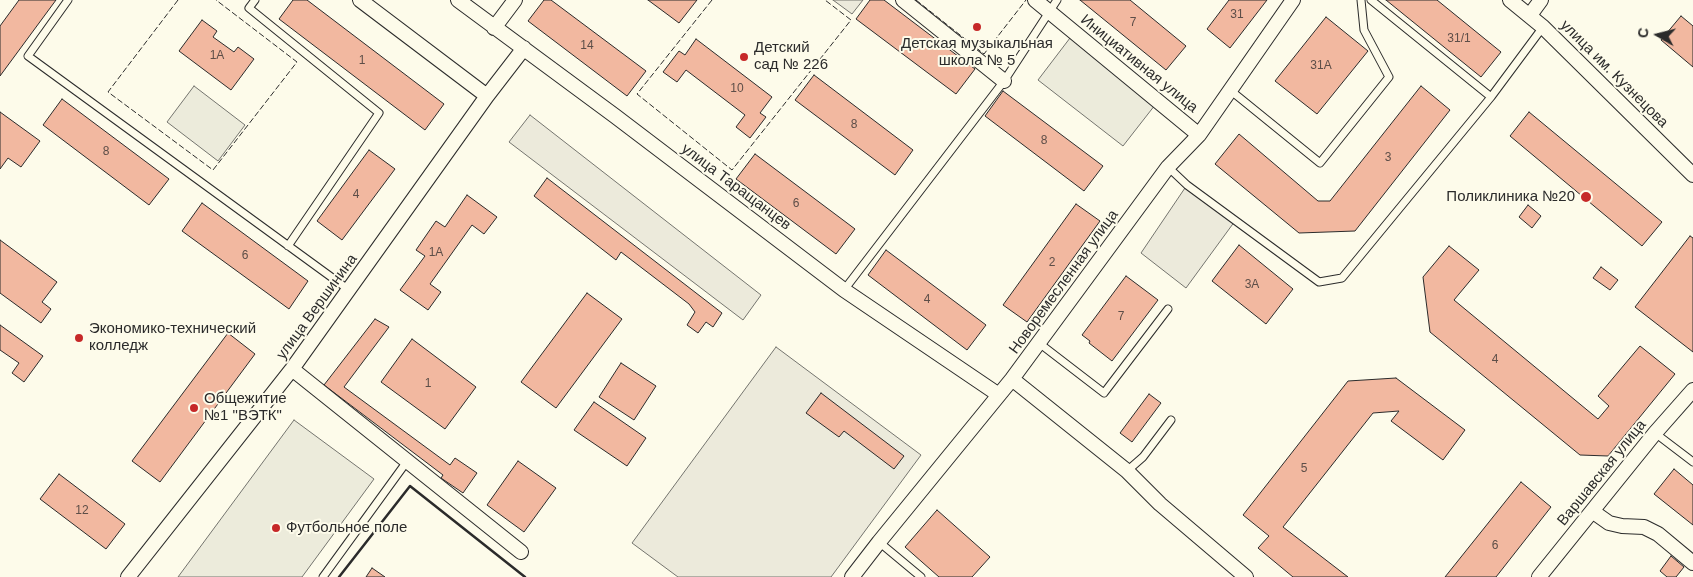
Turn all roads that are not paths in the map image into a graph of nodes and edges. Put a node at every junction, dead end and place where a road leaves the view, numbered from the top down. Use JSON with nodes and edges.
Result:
{"nodes":[{"id":1,"x":68,"y":0,"type":"edge"},
{"id":2,"x":255,"y":0,"type":"edge"},
{"id":3,"x":360,"y":0,"type":"edge"},
{"id":4,"x":458,"y":0,"type":"edge"},
{"id":5,"x":515,"y":0,"type":"edge"},
{"id":6,"x":903,"y":0,"type":"edge"},
{"id":7,"x":1035,"y":0,"type":"edge"},
{"id":8,"x":1293,"y":0,"type":"edge"},
{"id":9,"x":1361,"y":0,"type":"edge"},
{"id":10,"x":1371,"y":0,"type":"edge"},
{"id":11,"x":1510,"y":0,"type":"edge"},
{"id":12,"x":1541,"y":0,"type":"edge"},
{"id":13,"x":1053,"y":6,"type":"edge"},
{"id":14,"x":1530,"y":15,"type":"junction"},
{"id":15,"x":1543,"y":27,"type":"junction"},
{"id":16,"x":494,"y":28,"type":"junction"},
{"id":17,"x":524,"y":48,"type":"junction"},
{"id":18,"x":1004,"y":81,"type":"junction"},
{"id":19,"x":1230,"y":90,"type":"junction"},
{"id":20,"x":487,"y":96,"type":"junction"},
{"id":21,"x":1491,"y":97,"type":"junction"},
{"id":22,"x":1200,"y":135,"type":"junction"},
{"id":23,"x":1168,"y":167,"type":"junction"},
{"id":24,"x":1693,"y":175,"type":"edge"},
{"id":25,"x":288,"y":246,"type":"junction"},
{"id":26,"x":349,"y":290,"type":"junction"},
{"id":27,"x":844,"y":290,"type":"junction"},
{"id":28,"x":1168,"y":309,"type":"dead end"},
{"id":29,"x":1039,"y":343,"type":"junction"},
{"id":30,"x":292,"y":369,"type":"junction"},
{"id":31,"x":1012,"y":379,"type":"junction"},
{"id":32,"x":1693,"y":390,"type":"edge"},
{"id":33,"x":999,"y":395,"type":"junction"},
{"id":34,"x":1171,"y":420,"type":"dead end"},
{"id":35,"x":1655,"y":433,"type":"junction"},
{"id":36,"x":408,"y":460,"type":"junction"},
{"id":37,"x":1693,"y":462,"type":"edge"},
{"id":38,"x":1127,"y":471,"type":"junction"},
{"id":39,"x":1592,"y":511,"type":"junction"},
{"id":40,"x":879,"y":542,"type":"junction"},
{"id":41,"x":521,"y":552,"type":"dead end"},
{"id":42,"x":1693,"y":563,"type":"edge"},
{"id":43,"x":1543,"y":572,"type":"edge"},
{"id":44,"x":128,"y":577,"type":"edge"},
{"id":45,"x":324,"y":577,"type":"edge"},
{"id":46,"x":852,"y":577,"type":"edge"},
{"id":47,"x":921,"y":577,"type":"edge"},
{"id":48,"x":1246,"y":577,"type":"edge"},
{"id":49,"x":1557,"y":577,"type":"edge"}],
"edges":[{"from":1,"to":25,"type":"lane"},
{"from":2,"to":25,"type":"lane"},
{"from":3,"to":20,"type":"street"},
{"from":4,"to":16,"type":"street","name":"улица Таращанцев"},
{"from":5,"to":16,"type":"street"},
{"from":6,"to":18,"type":"street"},
{"from":7,"to":13,"type":"street","name":"Инициативная улица"},
{"from":8,"to":19,"type":"street","name":"Новоремесленная улица"},
{"from":9,"to":19,"type":"lane"},
{"from":10,"to":21,"type":"lane"},
{"from":11,"to":14,"type":"street","name":"улица им. Кузнецова"},
{"from":12,"to":14,"type":"street"},
{"from":13,"to":18,"type":"lane"},
{"from":13,"to":22,"type":"street","name":"Инициативная улица"},
{"from":14,"to":15,"type":"street","name":"улица им. Кузнецова"},
{"from":15,"to":21,"type":"lane"},
{"from":15,"to":24,"type":"street","name":"улица им. Кузнецова"},
{"from":16,"to":17,"type":"street","name":"улица Таращанцев"},
{"from":17,"to":20,"type":"street","name":"улица Вершинина"},
{"from":17,"to":27,"type":"street","name":"улица Таращанцев"},
{"from":18,"to":27,"type":"lane"},
{"from":19,"to":22,"type":"street","name":"Новоремесленная улица"},
{"from":20,"to":26,"type":"street","name":"улица Вершинина"},
{"from":21,"to":23,"type":"lane"},
{"from":22,"to":23,"type":"street","name":"Новоремесленная улица"},
{"from":23,"to":29,"type":"street","name":"Новоремесленная улица"},
{"from":25,"to":26,"type":"lane"},
{"from":26,"to":30,"type":"street","name":"улица Вершинина"},
{"from":27,"to":33,"type":"street","name":"улица Таращанцев"},
{"from":28,"to":29,"type":"lane"},
{"from":29,"to":31,"type":"street","name":"Новоремесленная улица"},
{"from":30,"to":36,"type":"street"},
{"from":30,"to":44,"type":"street","name":"улица Вершинина"},
{"from":31,"to":33,"type":"street","name":"Новоремесленная улица"},
{"from":31,"to":38,"type":"street"},
{"from":32,"to":35,"type":"street","name":"Варшавская улица"},
{"from":33,"to":40,"type":"street","name":"Новоремесленная улица"},
{"from":34,"to":38,"type":"lane"},
{"from":35,"to":37,"type":"lane"},
{"from":35,"to":39,"type":"street","name":"Варшавская улица"},
{"from":36,"to":41,"type":"street"},
{"from":36,"to":45,"type":"lane"},
{"from":38,"to":48,"type":"street"},
{"from":39,"to":42,"type":"street"},
{"from":39,"to":43,"type":"street","name":"Варшавская улица"},
{"from":40,"to":46,"type":"street","name":"Новоремесленная улица"},
{"from":40,"to":47,"type":"lane"},
{"from":43,"to":49,"type":"street"}]}
